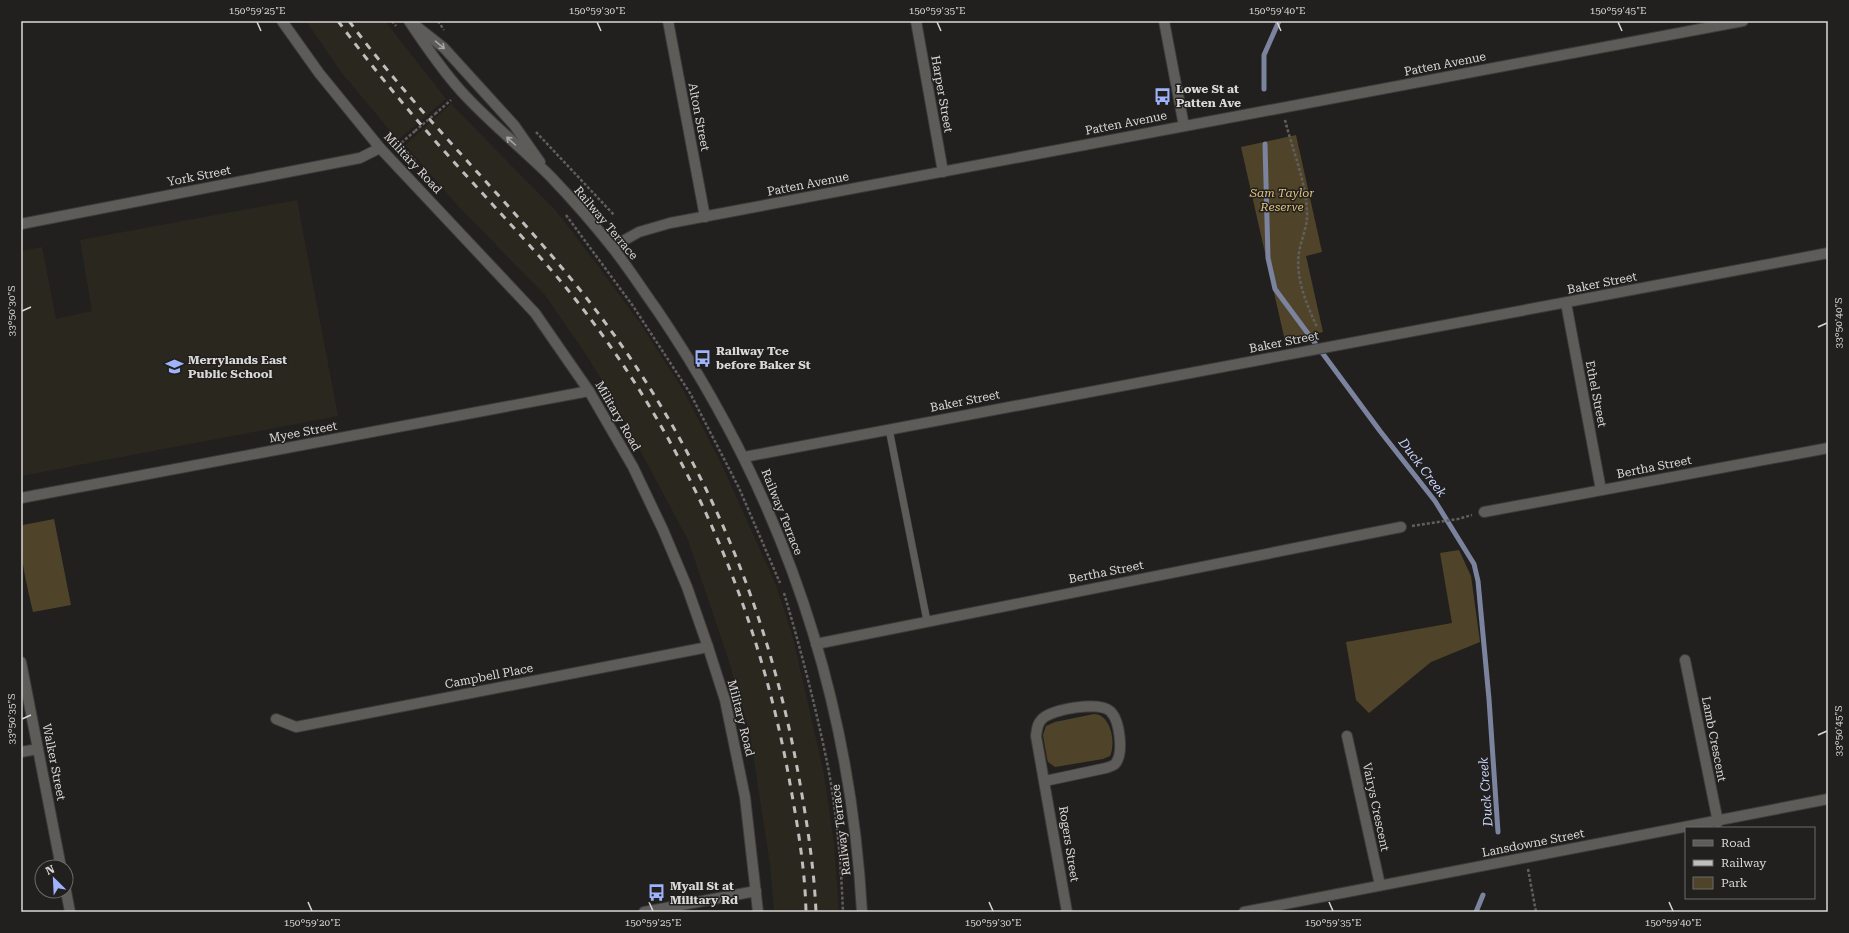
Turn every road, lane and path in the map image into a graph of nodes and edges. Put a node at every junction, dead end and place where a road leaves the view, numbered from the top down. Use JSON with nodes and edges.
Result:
{"nodes":[{"id":1,"x":282,"y":21,"type":"edge"},
{"id":2,"x":410,"y":21,"type":"edge"},
{"id":3,"x":668,"y":21,"type":"edge"},
{"id":4,"x":916,"y":21,"type":"edge"},
{"id":5,"x":1164,"y":21,"type":"edge"},
{"id":6,"x":1743,"y":21,"type":"edge"},
{"id":7,"x":451,"y":100,"type":"dead end"},
{"id":8,"x":1282,"y":107,"type":"junction"},
{"id":9,"x":1184,"y":126,"type":"junction"},
{"id":10,"x":380,"y":148,"type":"junction"},
{"id":11,"x":416,"y":162,"type":"dead end"},
{"id":12,"x":943,"y":172,"type":"junction"},
{"id":13,"x":550,"y":177,"type":"junction"},
{"id":14,"x":563,"y":211,"type":"dead end"},
{"id":15,"x":705,"y":217,"type":"junction"},
{"id":16,"x":21,"y":224,"type":"edge"},
{"id":17,"x":612,"y":247,"type":"junction"},
{"id":18,"x":1828,"y":253,"type":"edge"},
{"id":19,"x":1566,"y":303,"type":"junction"},
{"id":20,"x":1317,"y":327,"type":"dead end"},
{"id":21,"x":589,"y":391,"type":"junction"},
{"id":22,"x":889,"y":429,"type":"junction"},
{"id":23,"x":1828,"y":448,"type":"edge"},
{"id":24,"x":744,"y":457,"type":"junction"},
{"id":25,"x":1601,"y":490,"type":"junction"},
{"id":26,"x":21,"y":498,"type":"edge"},
{"id":27,"x":1484,"y":512,"type":"dead end"},
{"id":28,"x":1458,"y":519,"type":"dead end"},
{"id":29,"x":1401,"y":527,"type":"joint"},
{"id":30,"x":781,"y":584,"type":"dead end"},
{"id":31,"x":784,"y":590,"type":"dead end"},
{"id":32,"x":927,"y":621,"type":"junction"},
{"id":33,"x":816,"y":644,"type":"junction"},
{"id":34,"x":708,"y":647,"type":"junction"},
{"id":35,"x":1686,"y":660,"type":"dead end"},
{"id":36,"x":21,"y":662,"type":"edge"},
{"id":37,"x":276,"y":719,"type":"dead end"},
{"id":38,"x":1347,"y":736,"type":"dead end"},
{"id":39,"x":38,"y":749,"type":"junction"},
{"id":40,"x":21,"y":752,"type":"edge"},
{"id":41,"x":1045,"y":781,"type":"junction"},
{"id":42,"x":1828,"y":799,"type":"edge"},
{"id":43,"x":1718,"y":822,"type":"junction"},
{"id":44,"x":1691,"y":827,"type":"edge"},
{"id":45,"x":1685,"y":828,"type":"edge"},
{"id":46,"x":1526,"y":858,"type":"junction"},
{"id":47,"x":59,"y":859,"type":"edge"},
{"id":48,"x":1380,"y":885,"type":"junction"},
{"id":49,"x":756,"y":891,"type":"junction"},
{"id":50,"x":68,"y":899,"type":"edge"},
{"id":51,"x":70,"y":912,"type":"edge"},
{"id":52,"x":644,"y":912,"type":"edge"},
{"id":53,"x":758,"y":912,"type":"edge"},
{"id":54,"x":843,"y":912,"type":"edge"},
{"id":55,"x":862,"y":912,"type":"edge"},
{"id":56,"x":1067,"y":912,"type":"edge"},
{"id":57,"x":1244,"y":912,"type":"edge"},
{"id":58,"x":1536,"y":912,"type":"edge"}],
"edges":[{"from":1,"to":10,"type":"street","name":"Military Road"},
{"from":13,"to":2,"type":"street","name":"Railway Terrace","one_way":true},
{"from":2,"to":13,"type":"street","name":"Railway Terrace","one_way":true},
{"from":3,"to":15,"type":"street","name":"Alton Street"},
{"from":4,"to":12,"type":"street","name":"Harper Street"},
{"from":5,"to":9,"type":"street"},
{"from":6,"to":8,"type":"street","name":"Patten Avenue"},
{"from":7,"to":11,"type":"path","bridge":true},
{"from":8,"to":9,"type":"street","name":"Patten Avenue"},
{"from":8,"to":20,"type":"path"},
{"from":9,"to":12,"type":"street","name":"Patten Avenue"},
{"from":10,"to":16,"type":"street","name":"York Street"},
{"from":10,"to":21,"type":"street","name":"Military Road"},
{"from":12,"to":15,"type":"street","name":"Patten Avenue"},
{"from":13,"to":17,"type":"street","name":"Railway Terrace"},
{"from":14,"to":30,"type":"path"},
{"from":15,"to":17,"type":"street","name":"Patten Avenue"},
{"from":17,"to":24,"type":"street","name":"Railway Terrace"},
{"from":18,"to":19,"type":"street","name":"Baker Street"},
{"from":19,"to":22,"type":"street","name":"Baker Street"},
{"from":19,"to":25,"type":"street","name":"Ethel Street"},
{"from":21,"to":26,"type":"street","name":"Myee Street"},
{"from":21,"to":34,"type":"street","name":"Military Road"},
{"from":22,"to":24,"type":"street","name":"Baker Street"},
{"from":22,"to":32,"type":"lane"},
{"from":23,"to":25,"type":"street","name":"Bertha Street"},
{"from":24,"to":33,"type":"street","name":"Railway Terrace"},
{"from":25,"to":27,"type":"street","name":"Bertha Street"},
{"from":28,"to":29,"type":"path"},
{"from":29,"to":32,"type":"street","name":"Bertha Street"},
{"from":31,"to":54,"type":"path"},
{"from":32,"to":33,"type":"street","name":"Bertha Street"},
{"from":33,"to":55,"type":"street","name":"Railway Terrace"},
{"from":34,"to":37,"type":"street","name":"Campbell Place"},
{"from":34,"to":49,"type":"street","name":"Military Road"},
{"from":35,"to":43,"type":"street","name":"Lamb Crescent"},
{"from":36,"to":39,"type":"street","name":"Walker Street"},
{"from":38,"to":48,"type":"street","name":"Vairys Crescent"},
{"from":39,"to":40,"type":"street"},
{"from":39,"to":47,"type":"street","name":"Walker Street"},
{"from":41,"to":41,"type":"street","name":"Rogers Street"},
{"from":41,"to":56,"type":"street","name":"Rogers Street"},
{"from":42,"to":43,"type":"street","name":"Lansdowne Street"},
{"from":43,"to":44,"type":"street","name":"Lansdowne Street"},
{"from":45,"to":46,"type":"street","name":"Lansdowne Street"},
{"from":46,"to":48,"type":"street","name":"Lansdowne Street"},
{"from":46,"to":58,"type":"path"},
{"from":48,"to":57,"type":"street","name":"Lansdowne Street"},
{"from":49,"to":52,"type":"street"},
{"from":49,"to":53,"type":"street","name":"Military Road"},
{"from":50,"to":51,"type":"street"}]}
